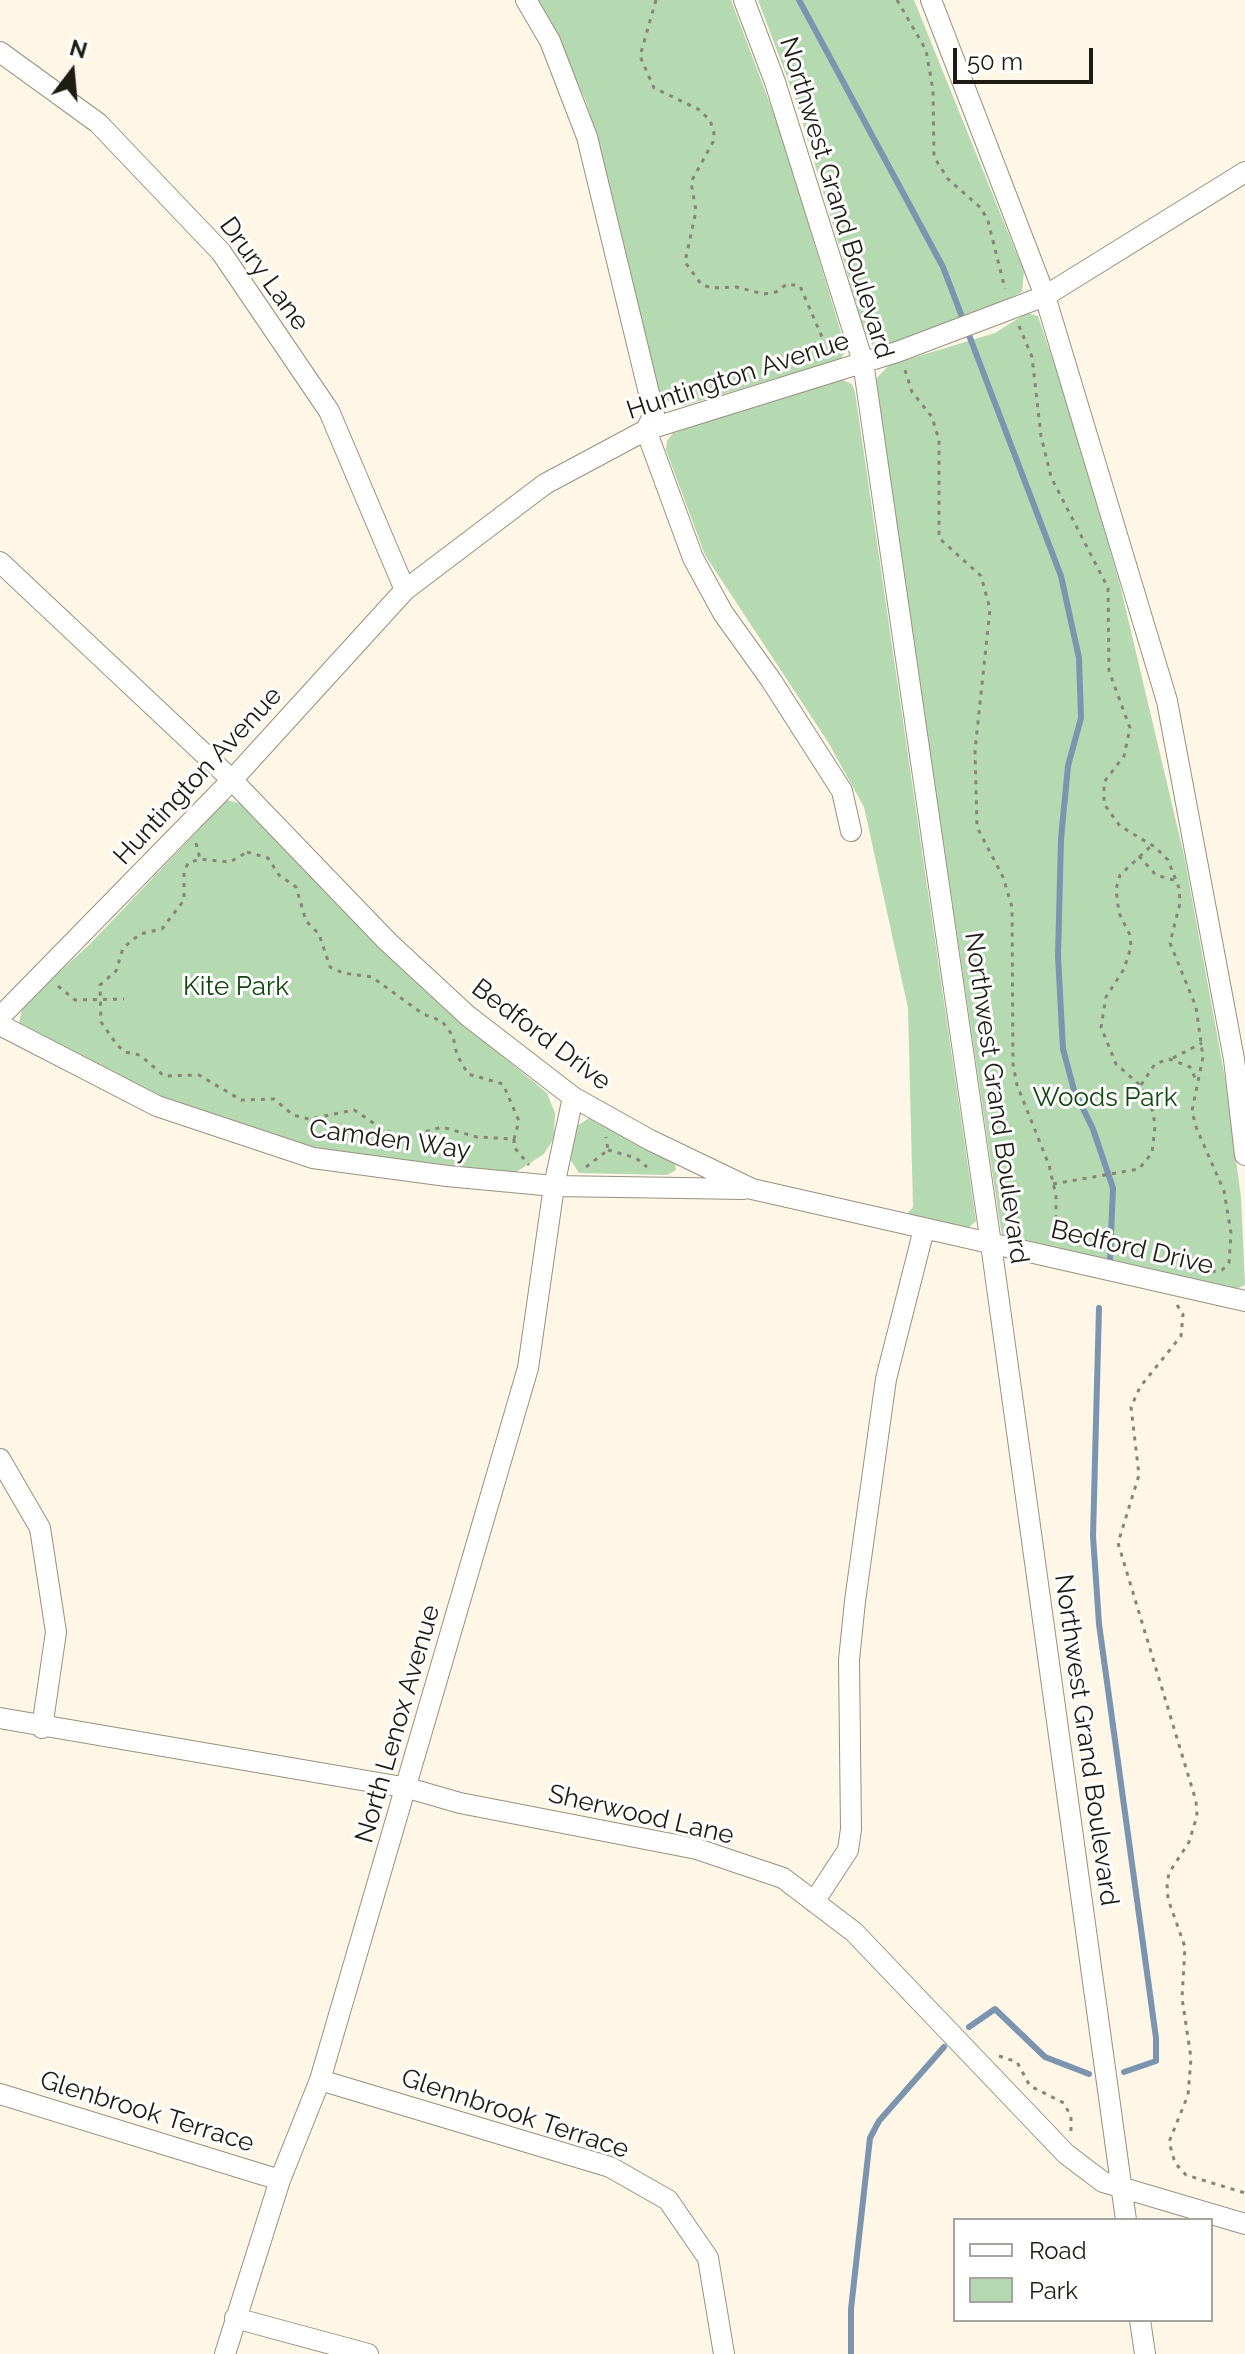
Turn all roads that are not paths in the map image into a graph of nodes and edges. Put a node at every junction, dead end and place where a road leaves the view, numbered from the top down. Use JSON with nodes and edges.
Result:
{"nodes":[{"id":1,"x":526,"y":0,"type":"edge"},
{"id":2,"x":744,"y":0,"type":"edge"},
{"id":3,"x":931,"y":0,"type":"edge"},
{"id":4,"x":0,"y":52,"type":"edge"},
{"id":5,"x":1245,"y":172,"type":"edge"},
{"id":6,"x":1045,"y":296,"type":"junction"},
{"id":7,"x":863,"y":362,"type":"junction"},
{"id":8,"x":646,"y":430,"type":"junction"},
{"id":9,"x":0,"y":562,"type":"edge"},
{"id":10,"x":405,"y":590,"type":"junction"},
{"id":11,"x":232,"y":780,"type":"junction"},
{"id":12,"x":851,"y":831,"type":"dead end"},
{"id":13,"x":0,"y":1017,"type":"edge"},
{"id":14,"x":0,"y":1025,"type":"edge"},
{"id":15,"x":573,"y":1097,"type":"junction"},
{"id":16,"x":1245,"y":1155,"type":"edge"},
{"id":17,"x":559,"y":1186,"type":"junction"},
{"id":18,"x":752,"y":1189,"type":"junction"},
{"id":19,"x":924,"y":1229,"type":"junction"},
{"id":20,"x":991,"y":1244,"type":"junction"},
{"id":21,"x":1245,"y":1301,"type":"edge"},
{"id":22,"x":0,"y":1459,"type":"edge"},
{"id":23,"x":0,"y":1718,"type":"edge"},
{"id":24,"x":42,"y":1728,"type":"junction"},
{"id":25,"x":408,"y":1788,"type":"junction"},
{"id":26,"x":814,"y":1902,"type":"junction"},
{"id":27,"x":320,"y":2080,"type":"junction"},
{"id":28,"x":0,"y":2094,"type":"edge"},
{"id":29,"x":280,"y":2180,"type":"junction"},
{"id":30,"x":1121,"y":2187,"type":"junction"},
{"id":31,"x":1126,"y":2218,"type":"edge"},
{"id":32,"x":1245,"y":2224,"type":"edge"},
{"id":33,"x":235,"y":2318,"type":"junction"},
{"id":34,"x":1140,"y":2322,"type":"edge"},
{"id":35,"x":225,"y":2354,"type":"edge"},
{"id":36,"x":368,"y":2354,"type":"edge"},
{"id":37,"x":724,"y":2354,"type":"edge"},
{"id":38,"x":1145,"y":2354,"type":"edge"}],
"edges":[{"from":1,"to":8,"type":"street"},
{"from":2,"to":7,"type":"street","name":"Northwest Grand Boulevard"},
{"from":3,"to":6,"type":"street"},
{"from":4,"to":10,"type":"street","name":"Drury Lane"},
{"from":5,"to":6,"type":"street","name":"Huntington Avenue"},
{"from":6,"to":7,"type":"street","name":"Huntington Avenue"},
{"from":6,"to":16,"type":"street"},
{"from":7,"to":8,"type":"street","name":"Huntington Avenue"},
{"from":7,"to":20,"type":"street","name":"Northwest Grand Boulevard"},
{"from":8,"to":10,"type":"street","name":"Huntington Avenue"},
{"from":8,"to":12,"type":"street"},
{"from":9,"to":11,"type":"street","name":"Bedford Drive"},
{"from":10,"to":11,"type":"street","name":"Huntington Avenue"},
{"from":11,"to":13,"type":"street","name":"Huntington Avenue"},
{"from":11,"to":15,"type":"street","name":"Bedford Drive"},
{"from":14,"to":17,"type":"street","name":"Camden Way"},
{"from":15,"to":17,"type":"street","name":"North Lenox Avenue"},
{"from":15,"to":18,"type":"street","name":"Bedford Drive"},
{"from":17,"to":18,"type":"street","name":"Camden Way"},
{"from":17,"to":25,"type":"street","name":"North Lenox Avenue"},
{"from":18,"to":19,"type":"street","name":"Bedford Drive"},
{"from":19,"to":20,"type":"street","name":"Bedford Drive"},
{"from":19,"to":26,"type":"street"},
{"from":20,"to":21,"type":"street","name":"Bedford Drive"},
{"from":20,"to":30,"type":"street","name":"Northwest Grand Boulevard"},
{"from":22,"to":24,"type":"street"},
{"from":23,"to":24,"type":"street","name":"Sherwood Lane"},
{"from":24,"to":25,"type":"street","name":"Sherwood Lane"},
{"from":25,"to":26,"type":"street","name":"Sherwood Lane"},
{"from":25,"to":27,"type":"street","name":"North Lenox Avenue"},
{"from":26,"to":30,"type":"street","name":"Sherwood Lane"},
{"from":27,"to":29,"type":"street","name":"North Lenox Avenue"},
{"from":27,"to":37,"type":"street","name":"Glennbrook Terrace"},
{"from":28,"to":29,"type":"street","name":"Glenbrook Terrace"},
{"from":29,"to":33,"type":"street","name":"North Lenox Avenue"},
{"from":30,"to":31,"type":"street","name":"Northwest Grand Boulevard"},
{"from":30,"to":32,"type":"street","name":"Sherwood Lane"},
{"from":33,"to":35,"type":"street","name":"North Lenox Avenue"},
{"from":33,"to":36,"type":"street"},
{"from":34,"to":38,"type":"street"}]}
